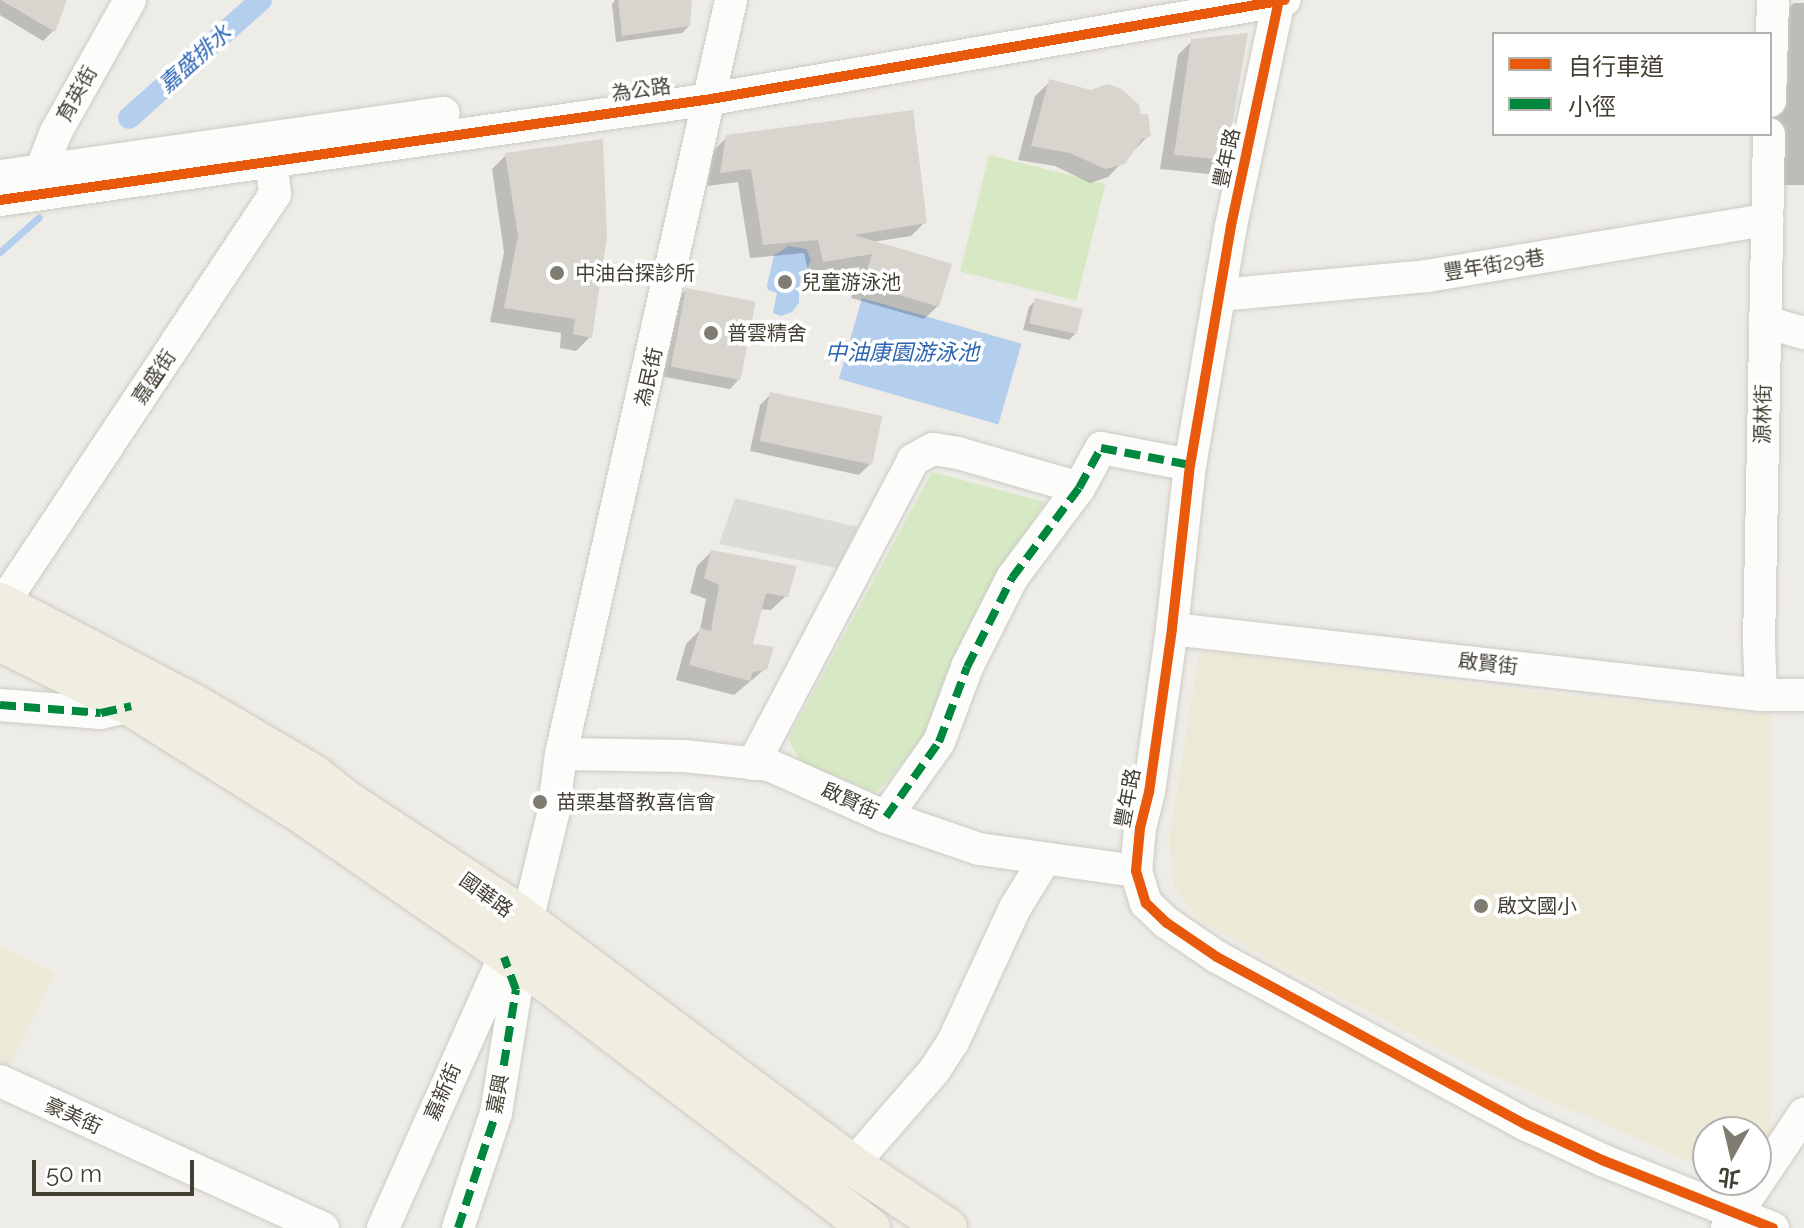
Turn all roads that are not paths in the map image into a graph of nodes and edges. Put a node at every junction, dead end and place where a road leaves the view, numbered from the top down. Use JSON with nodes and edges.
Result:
{"nodes":[{"id":1,"x":130,"y":0,"type":"edge"},
{"id":2,"x":731,"y":0,"type":"edge"},
{"id":3,"x":1178,"y":0,"type":"edge"},
{"id":4,"x":1279,"y":0,"type":"edge"},
{"id":5,"x":1285,"y":0,"type":"edge"},
{"id":6,"x":1773,"y":0,"type":"edge"},
{"id":7,"x":1142,"y":14,"type":"junction"},
{"id":8,"x":1772,"y":34,"type":"edge"},
{"id":9,"x":712,"y":88,"type":"junction"},
{"id":10,"x":1769,"y":136,"type":"edge"},
{"id":11,"x":271,"y":149,"type":"junction"},
{"id":12,"x":0,"y":176,"type":"edge"},
{"id":13,"x":44,"y":181,"type":"junction"},
{"id":14,"x":0,"y":200,"type":"edge"},
{"id":15,"x":1767,"y":220,"type":"junction"},
{"id":16,"x":1219,"y":295,"type":"junction"},
{"id":17,"x":1765,"y":322,"type":"junction"},
{"id":18,"x":1804,"y":333,"type":"edge"},
{"id":19,"x":1190,"y":465,"type":"junction"},
{"id":20,"x":1079,"y":488,"type":"junction"},
{"id":21,"x":0,"y":614,"type":"edge"},
{"id":22,"x":1172,"y":629,"type":"junction"},
{"id":23,"x":1761,"y":695,"type":"junction"},
{"id":24,"x":1804,"y":695,"type":"edge"},
{"id":25,"x":0,"y":705,"type":"edge"},
{"id":26,"x":131,"y":706,"type":"junction"},
{"id":27,"x":561,"y":754,"type":"junction"},
{"id":28,"x":753,"y":764,"type":"junction"},
{"id":29,"x":316,"y":800,"type":"junction"},
{"id":30,"x":886,"y":817,"type":"junction"},
{"id":31,"x":1045,"y":859,"type":"junction"},
{"id":32,"x":1136,"y":871,"type":"junction"},
{"id":33,"x":515,"y":941,"type":"junction"},
{"id":34,"x":0,"y":1081,"type":"edge"},
{"id":35,"x":1804,"y":1114,"type":"edge"},
{"id":36,"x":840,"y":1179,"type":"junction"},
{"id":37,"x":1731,"y":1220,"type":"edge"},
{"id":38,"x":323,"y":1228,"type":"edge"},
{"id":39,"x":383,"y":1228,"type":"edge"},
{"id":40,"x":458,"y":1228,"type":"edge"},
{"id":41,"x":870,"y":1228,"type":"edge"},
{"id":42,"x":947,"y":1228,"type":"edge"},
{"id":43,"x":1773,"y":1228,"type":"edge"}],
"edges":[{"from":1,"to":13,"type":"street","name":"育英街"},
{"from":2,"to":9,"type":"street","name":"為民街"},
{"from":3,"to":7,"type":"street","name":"為公路"},
{"from":4,"to":5,"type":"street","name":"為公路"},
{"from":4,"to":7,"type":"street","name":"為公路"},
{"from":4,"to":16,"type":"street","name":"豐年路"},
{"from":6,"to":8,"type":"street"},
{"from":7,"to":9,"type":"street","name":"為公路"},
{"from":9,"to":11,"type":"street","name":"為公路"},
{"from":9,"to":27,"type":"street","name":"為民街"},
{"from":10,"to":15,"type":"street","name":"源林街"},
{"from":11,"to":13,"type":"street","name":"為公路"},
{"from":11,"to":21,"type":"street","name":"嘉盛街"},
{"from":12,"to":13,"type":"street","name":"為公路"},
{"from":13,"to":14,"type":"street","name":"為公路"},
{"from":15,"to":16,"type":"street","name":"豐年街29巷"},
{"from":15,"to":17,"type":"street","name":"源林街"},
{"from":16,"to":19,"type":"street","name":"豐年路"},
{"from":17,"to":18,"type":"street"},
{"from":17,"to":23,"type":"street","name":"源林街"},
{"from":19,"to":20,"type":"street"},
{"from":19,"to":22,"type":"street","name":"豐年路"},
{"from":20,"to":28,"type":"street"},
{"from":20,"to":30,"type":"street"},
{"from":21,"to":26,"type":"main road","name":"國華路"},
{"from":21,"to":29,"type":"main road","name":"國華路"},
{"from":22,"to":23,"type":"street","name":"啟賢街"},
{"from":22,"to":32,"type":"street","name":"豐年路"},
{"from":23,"to":24,"type":"street","name":"啟賢街"},
{"from":25,"to":26,"type":"street"},
{"from":26,"to":29,"type":"main road","name":"國華路"},
{"from":27,"to":28,"type":"street","name":"啟賢街"},
{"from":27,"to":33,"type":"street","name":"為民街"},
{"from":28,"to":30,"type":"street","name":"啟賢街"},
{"from":29,"to":33,"type":"main road","name":"國華路"},
{"from":30,"to":31,"type":"street","name":"啟賢街"},
{"from":31,"to":32,"type":"street","name":"啟賢街"},
{"from":31,"to":36,"type":"street"},
{"from":32,"to":37,"type":"street","name":"豐年路"},
{"from":33,"to":36,"type":"main road","name":"國華路"},
{"from":33,"to":39,"type":"street","name":"嘉新街"},
{"from":33,"to":40,"type":"street","name":"嘉興"},
{"from":34,"to":38,"type":"street","name":"豪美街"},
{"from":35,"to":37,"type":"street"},
{"from":36,"to":41,"type":"main road","name":"國華路"},
{"from":36,"to":42,"type":"main road","name":"國華路"},
{"from":37,"to":43,"type":"street","name":"豐年路"}]}
